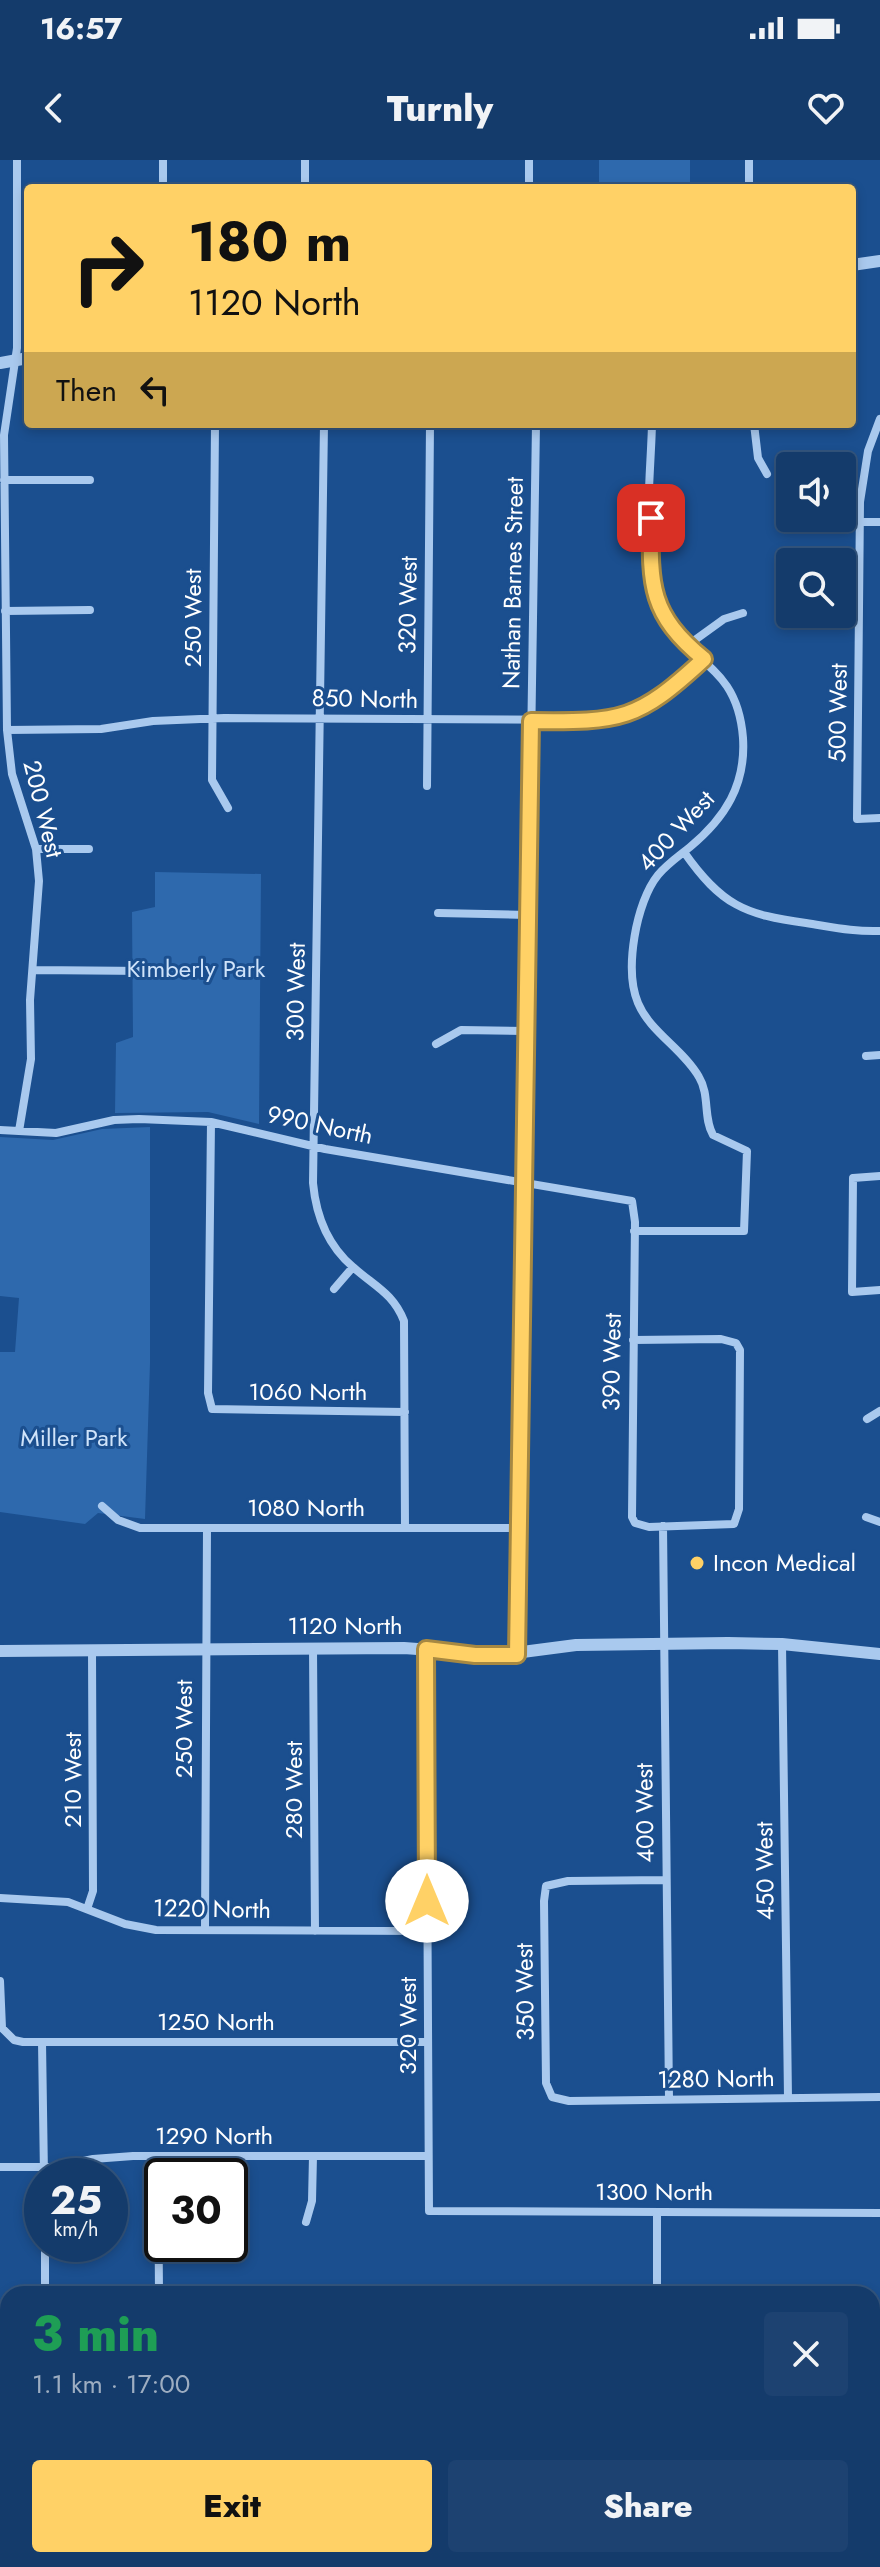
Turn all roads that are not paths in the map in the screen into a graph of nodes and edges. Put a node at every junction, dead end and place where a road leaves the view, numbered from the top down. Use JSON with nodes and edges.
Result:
{"nodes":[{"id":1,"x":17,"y":160,"type":"edge"},
{"id":2,"x":163,"y":160,"type":"edge"},
{"id":3,"x":305,"y":160,"type":"edge"},
{"id":4,"x":529,"y":160,"type":"edge"},
{"id":5,"x":749,"y":160,"type":"edge"},
{"id":6,"x":163,"y":184,"type":"edge"},
{"id":7,"x":305,"y":184,"type":"edge"},
{"id":8,"x":529,"y":184,"type":"edge"},
{"id":9,"x":749,"y":184,"type":"edge"},
{"id":10,"x":880,"y":261,"type":"edge"},
{"id":11,"x":856,"y":264,"type":"edge"},
{"id":12,"x":24,"y":359,"type":"edge"},
{"id":13,"x":14,"y":361,"type":"junction"},
{"id":14,"x":0,"y":363,"type":"edge"},
{"id":15,"x":880,"y":419,"type":"edge"},
{"id":16,"x":215,"y":428,"type":"edge"},
{"id":17,"x":324,"y":428,"type":"edge"},
{"id":18,"x":430,"y":428,"type":"edge"},
{"id":19,"x":536,"y":428,"type":"edge"},
{"id":20,"x":652,"y":428,"type":"edge"},
{"id":21,"x":754,"y":428,"type":"edge"},
{"id":22,"x":767,"y":474,"type":"dead end"},
{"id":23,"x":4,"y":480,"type":"junction"},
{"id":24,"x":90,"y":480,"type":"dead end"},
{"id":25,"x":860,"y":522,"type":"junction"},
{"id":26,"x":880,"y":522,"type":"edge"},
{"id":27,"x":90,"y":610,"type":"dead end"},
{"id":28,"x":5,"y":611,"type":"junction"},
{"id":29,"x":743,"y":613,"type":"dead end"},
{"id":30,"x":688,"y":645,"type":"junction"},
{"id":31,"x":704,"y":659,"type":"junction"},
{"id":32,"x":212,"y":719,"type":"junction"},
{"id":33,"x":321,"y":719,"type":"junction"},
{"id":34,"x":427,"y":720,"type":"junction"},
{"id":35,"x":531,"y":721,"type":"junction"},
{"id":36,"x":7,"y":730,"type":"junction"},
{"id":37,"x":427,"y":786,"type":"dead end"},
{"id":38,"x":228,"y":808,"type":"dead end"},
{"id":39,"x":880,"y":818,"type":"edge"},
{"id":40,"x":36,"y":849,"type":"junction"},
{"id":41,"x":89,"y":849,"type":"dead end"},
{"id":42,"x":684,"y":852,"type":"junction"},
{"id":43,"x":438,"y":913,"type":"dead end"},
{"id":44,"x":527,"y":915,"type":"junction"},
{"id":45,"x":880,"y":931,"type":"edge"},
{"id":46,"x":33,"y":970,"type":"junction"},
{"id":47,"x":146,"y":971,"type":"dead end"},
{"id":48,"x":526,"y":1031,"type":"junction"},
{"id":49,"x":436,"y":1044,"type":"dead end"},
{"id":50,"x":880,"y":1055,"type":"edge"},
{"id":51,"x":866,"y":1056,"type":"dead end"},
{"id":52,"x":211,"y":1122,"type":"junction"},
{"id":53,"x":0,"y":1130,"type":"edge"},
{"id":54,"x":19,"y":1131,"type":"junction"},
{"id":55,"x":314,"y":1147,"type":"junction"},
{"id":56,"x":880,"y":1176,"type":"edge"},
{"id":57,"x":525,"y":1181,"type":"junction"},
{"id":58,"x":632,"y":1201,"type":"joint"},
{"id":59,"x":634,"y":1231,"type":"junction"},
{"id":60,"x":353,"y":1267,"type":"junction"},
{"id":61,"x":334,"y":1289,"type":"dead end"},
{"id":62,"x":880,"y":1290,"type":"edge"},
{"id":63,"x":633,"y":1340,"type":"junction"},
{"id":64,"x":880,"y":1411,"type":"edge"},
{"id":65,"x":405,"y":1412,"type":"junction"},
{"id":66,"x":867,"y":1419,"type":"dead end"},
{"id":67,"x":102,"y":1506,"type":"dead end"},
{"id":68,"x":866,"y":1517,"type":"dead end"},
{"id":69,"x":880,"y":1522,"type":"edge"},
{"id":70,"x":663,"y":1526,"type":"junction"},
{"id":71,"x":405,"y":1527,"type":"junction"},
{"id":72,"x":207,"y":1528,"type":"junction"},
{"id":73,"x":517,"y":1528,"type":"junction"},
{"id":74,"x":663,"y":1643,"type":"junction"},
{"id":75,"x":782,"y":1644,"type":"junction"},
{"id":76,"x":313,"y":1648,"type":"junction"},
{"id":77,"x":207,"y":1649,"type":"junction"},
{"id":78,"x":426,"y":1649,"type":"junction"},
{"id":79,"x":92,"y":1650,"type":"junction"},
{"id":80,"x":0,"y":1651,"type":"edge"},
{"id":81,"x":880,"y":1654,"type":"edge"},
{"id":82,"x":517,"y":1655,"type":"junction"},
{"id":83,"x":666,"y":1880,"type":"junction"},
{"id":84,"x":0,"y":1898,"type":"edge"},
{"id":85,"x":87,"y":1909,"type":"junction"},
{"id":86,"x":205,"y":1930,"type":"junction"},
{"id":87,"x":315,"y":1931,"type":"junction"},
{"id":88,"x":427,"y":1931,"type":"junction"},
{"id":89,"x":0,"y":1981,"type":"edge"},
{"id":90,"x":42,"y":2042,"type":"junction"},
{"id":91,"x":428,"y":2042,"type":"junction"},
{"id":92,"x":552,"y":2097,"type":"joint"},
{"id":93,"x":880,"y":2097,"type":"edge"},
{"id":94,"x":788,"y":2098,"type":"junction"},
{"id":95,"x":669,"y":2099,"type":"junction"},
{"id":96,"x":158,"y":2156,"type":"junction"},
{"id":97,"x":313,"y":2156,"type":"junction"},
{"id":98,"x":428,"y":2156,"type":"junction"},
{"id":99,"x":44,"y":2158,"type":"edge"},
{"id":100,"x":107,"y":2158,"type":"edge"},
{"id":101,"x":0,"y":2167,"type":"edge"},
{"id":102,"x":24,"y":2170,"type":"edge"},
{"id":103,"x":429,"y":2211,"type":"joint"},
{"id":104,"x":657,"y":2212,"type":"junction"},
{"id":105,"x":880,"y":2213,"type":"edge"},
{"id":106,"x":306,"y":2222,"type":"dead end"},
{"id":107,"x":45,"y":2262,"type":"edge"},
{"id":108,"x":45,"y":2286,"type":"edge"},
{"id":109,"x":159,"y":2286,"type":"edge"},
{"id":110,"x":657,"y":2286,"type":"edge"}],
"edges":[{"from":1,"to":13,"type":"street","name":"200 West"},
{"from":2,"to":6,"type":"street"},
{"from":3,"to":7,"type":"street"},
{"from":4,"to":8,"type":"street"},
{"from":5,"to":9,"type":"street"},
{"from":10,"to":11,"type":"street"},
{"from":12,"to":13,"type":"street"},
{"from":13,"to":14,"type":"street"},
{"from":13,"to":23,"type":"street","name":"200 West"},
{"from":15,"to":25,"type":"street","name":"500 West"},
{"from":16,"to":32,"type":"street","name":"250 West"},
{"from":17,"to":33,"type":"street","name":"300 West"},
{"from":18,"to":34,"type":"street","name":"320 West"},
{"from":19,"to":35,"type":"street","name":"Nathan Barnes Street"},
{"from":20,"to":30,"type":"street","name":"400 West"},
{"from":21,"to":22,"type":"street"},
{"from":23,"to":24,"type":"street"},
{"from":23,"to":28,"type":"street","name":"200 West"},
{"from":25,"to":26,"type":"street"},
{"from":25,"to":39,"type":"street","name":"500 West"},
{"from":27,"to":28,"type":"street"},
{"from":28,"to":36,"type":"street","name":"200 West"},
{"from":29,"to":30,"type":"street"},
{"from":30,"to":31,"type":"street","name":"400 West"},
{"from":31,"to":35,"type":"street","name":"850 North"},
{"from":31,"to":42,"type":"street","name":"400 West"},
{"from":32,"to":33,"type":"street","name":"850 North"},
{"from":32,"to":36,"type":"street","name":"850 North"},
{"from":32,"to":38,"type":"street","name":"250 West"},
{"from":33,"to":34,"type":"street","name":"850 North"},
{"from":33,"to":55,"type":"street","name":"300 West"},
{"from":34,"to":35,"type":"street","name":"850 North"},
{"from":34,"to":37,"type":"street","name":"320 West"},
{"from":35,"to":44,"type":"street","name":"Nathan Barnes Street"},
{"from":36,"to":40,"type":"street","name":"200 West"},
{"from":40,"to":41,"type":"street"},
{"from":40,"to":46,"type":"street","name":"200 West"},
{"from":42,"to":45,"type":"street"},
{"from":42,"to":59,"type":"street","name":"400 West"},
{"from":43,"to":44,"type":"street"},
{"from":44,"to":48,"type":"street","name":"Nathan Barnes Street"},
{"from":46,"to":47,"type":"street"},
{"from":46,"to":54,"type":"street","name":"200 West"},
{"from":48,"to":49,"type":"street"},
{"from":48,"to":57,"type":"street","name":"Nathan Barnes Street"},
{"from":50,"to":51,"type":"street"},
{"from":52,"to":54,"type":"street","name":"990 North"},
{"from":52,"to":55,"type":"street","name":"990 North"},
{"from":52,"to":65,"type":"street","name":"1060 North"},
{"from":53,"to":54,"type":"street","name":"990 North"},
{"from":55,"to":57,"type":"street","name":"990 North"},
{"from":55,"to":60,"type":"street","name":"300 West"},
{"from":56,"to":62,"type":"street"},
{"from":57,"to":58,"type":"street","name":"990 North"},
{"from":57,"to":73,"type":"street","name":"Nathan Barnes Street"},
{"from":58,"to":59,"type":"street","name":"390 West"},
{"from":59,"to":63,"type":"street","name":"390 West"},
{"from":60,"to":61,"type":"street"},
{"from":60,"to":65,"type":"street","name":"300 West"},
{"from":63,"to":70,"type":"street","name":"390 West"},
{"from":63,"to":70,"type":"street"},
{"from":64,"to":66,"type":"street"},
{"from":65,"to":71,"type":"street","name":"300 West"},
{"from":67,"to":72,"type":"street","name":"1080 North"},
{"from":68,"to":69,"type":"street"},
{"from":70,"to":74,"type":"street","name":"400 West"},
{"from":71,"to":72,"type":"street","name":"1080 North"},
{"from":71,"to":73,"type":"street","name":"1080 North"},
{"from":72,"to":77,"type":"street","name":"250 West"},
{"from":73,"to":82,"type":"street","name":"Nathan Barnes Street"},
{"from":74,"to":75,"type":"street","name":"1120 North"},
{"from":74,"to":82,"type":"street","name":"1120 North"},
{"from":74,"to":83,"type":"street","name":"400 West"},
{"from":75,"to":81,"type":"street","name":"1120 North"},
{"from":75,"to":94,"type":"street","name":"450 West"},
{"from":76,"to":77,"type":"street","name":"1120 North"},
{"from":76,"to":78,"type":"street","name":"1120 North"},
{"from":76,"to":87,"type":"street","name":"280 West"},
{"from":77,"to":79,"type":"street","name":"1120 North"},
{"from":77,"to":86,"type":"street","name":"250 West"},
{"from":78,"to":82,"type":"street","name":"1120 North"},
{"from":78,"to":88,"type":"street","name":"320 West"},
{"from":79,"to":80,"type":"street","name":"1120 North"},
{"from":79,"to":85,"type":"street","name":"210 West"},
{"from":83,"to":92,"type":"street","name":"350 West"},
{"from":83,"to":95,"type":"street","name":"400 West"},
{"from":84,"to":85,"type":"street","name":"1220 North"},
{"from":85,"to":86,"type":"street","name":"1220 North"},
{"from":86,"to":87,"type":"street","name":"1220 North"},
{"from":87,"to":88,"type":"street","name":"1220 North"},
{"from":88,"to":91,"type":"street","name":"320 West"},
{"from":89,"to":90,"type":"street","name":"1250 North"},
{"from":90,"to":91,"type":"street","name":"1250 North"},
{"from":90,"to":99,"type":"street"},
{"from":91,"to":98,"type":"street","name":"320 West"},
{"from":92,"to":95,"type":"street","name":"1280 North"},
{"from":93,"to":94,"type":"street","name":"1280 North"},
{"from":94,"to":95,"type":"street","name":"1280 North"},
{"from":96,"to":97,"type":"street","name":"1290 North"},
{"from":96,"to":100,"type":"street","name":"1290 North"},
{"from":96,"to":109,"type":"street"},
{"from":97,"to":98,"type":"street","name":"1290 North"},
{"from":97,"to":106,"type":"street"},
{"from":98,"to":103,"type":"street","name":"320 West"},
{"from":101,"to":102,"type":"street","name":"1290 North"},
{"from":103,"to":104,"type":"street","name":"1300 North"},
{"from":104,"to":105,"type":"street","name":"1300 North"},
{"from":104,"to":110,"type":"street"},
{"from":107,"to":108,"type":"street"}]}
